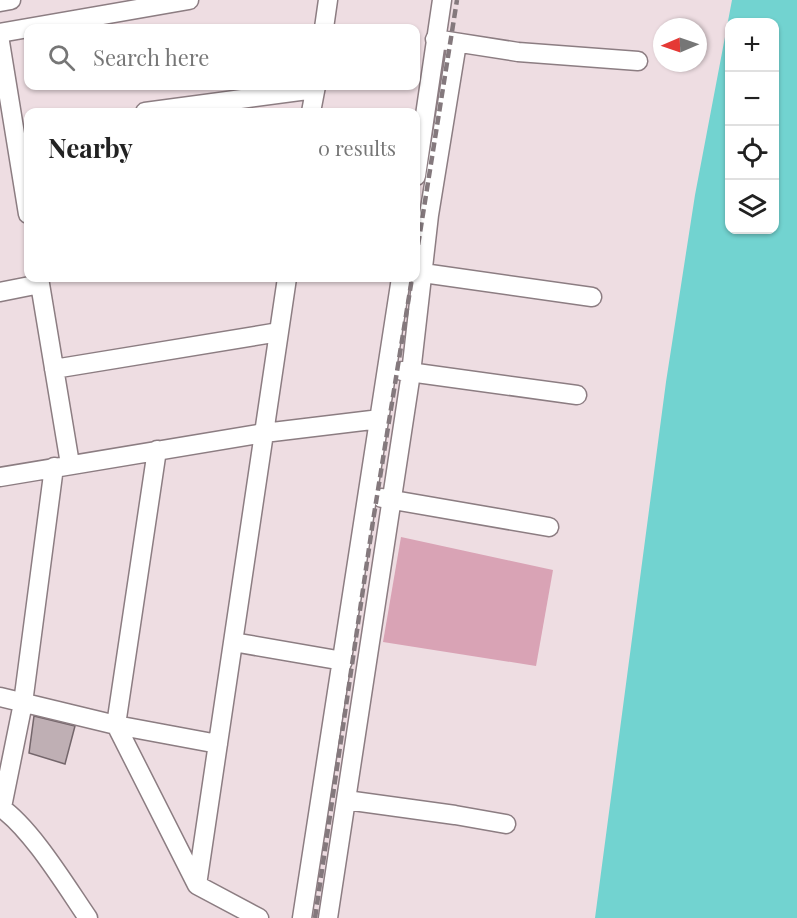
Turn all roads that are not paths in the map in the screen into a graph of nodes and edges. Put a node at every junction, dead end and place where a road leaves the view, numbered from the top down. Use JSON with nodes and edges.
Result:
{"nodes":[{"id":1,"x":11,"y":0,"type":"edge"},
{"id":2,"x":189,"y":0,"type":"edge"},
{"id":3,"x":328,"y":0,"type":"edge"},
{"id":4,"x":442,"y":0,"type":"edge"},
{"id":5,"x":0,"y":2,"type":"edge"},
{"id":6,"x":52,"y":24,"type":"edge"},
{"id":7,"x":325,"y":24,"type":"edge"},
{"id":8,"x":24,"y":29,"type":"edge"},
{"id":9,"x":0,"y":33,"type":"edge"},
{"id":10,"x":435,"y":39,"type":"junction"},
{"id":11,"x":0,"y":42,"type":"edge"},
{"id":12,"x":457,"y":43,"type":"junction"},
{"id":13,"x":638,"y":61,"type":"dead end"},
{"id":14,"x":295,"y":90,"type":"edge"},
{"id":15,"x":315,"y":90,"type":"edge"},
{"id":16,"x":172,"y":108,"type":"edge"},
{"id":17,"x":312,"y":108,"type":"edge"},
{"id":18,"x":22,"y":130,"type":"edge"},
{"id":19,"x":420,"y":147,"type":"edge"},
{"id":20,"x":24,"y":158,"type":"edge"},
{"id":21,"x":423,"y":273,"type":"junction"},
{"id":22,"x":36,"y":282,"type":"edge"},
{"id":23,"x":40,"y":282,"type":"edge"},
{"id":24,"x":286,"y":282,"type":"edge"},
{"id":25,"x":400,"y":282,"type":"edge"},
{"id":26,"x":0,"y":292,"type":"edge"},
{"id":27,"x":592,"y":297,"type":"dead end"},
{"id":28,"x":279,"y":332,"type":"junction"},
{"id":29,"x":54,"y":369,"type":"junction"},
{"id":30,"x":388,"y":370,"type":"junction"},
{"id":31,"x":411,"y":373,"type":"junction"},
{"id":32,"x":577,"y":395,"type":"dead end"},
{"id":33,"x":380,"y":419,"type":"junction"},
{"id":34,"x":264,"y":433,"type":"junction"},
{"id":35,"x":157,"y":450,"type":"junction"},
{"id":36,"x":62,"y":465,"type":"junction"},
{"id":37,"x":0,"y":477,"type":"edge"},
{"id":38,"x":368,"y":495,"type":"junction"},
{"id":39,"x":392,"y":500,"type":"junction"},
{"id":40,"x":549,"y":527,"type":"dead end"},
{"id":41,"x":233,"y":642,"type":"junction"},
{"id":42,"x":343,"y":661,"type":"junction"},
{"id":43,"x":0,"y":697,"type":"edge"},
{"id":44,"x":23,"y":703,"type":"junction"},
{"id":45,"x":116,"y":725,"type":"junction"},
{"id":46,"x":218,"y":744,"type":"junction"},
{"id":47,"x":346,"y":800,"type":"junction"},
{"id":48,"x":1,"y":807,"type":"edge"},
{"id":49,"x":506,"y":824,"type":"dead end"},
{"id":50,"x":197,"y":885,"type":"junction"},
{"id":51,"x":88,"y":918,"type":"edge"},
{"id":52,"x":259,"y":918,"type":"edge"},
{"id":53,"x":302,"y":918,"type":"edge"},
{"id":54,"x":328,"y":918,"type":"edge"}],
"edges":[{"from":1,"to":5,"type":"street"},
{"from":2,"to":6,"type":"street"},
{"from":3,"to":7,"type":"street"},
{"from":4,"to":10,"type":"street"},
{"from":8,"to":9,"type":"street"},
{"from":10,"to":12,"type":"street"},
{"from":10,"to":19,"type":"street"},
{"from":11,"to":18,"type":"street"},
{"from":12,"to":13,"type":"street"},
{"from":12,"to":21,"type":"street"},
{"from":14,"to":16,"type":"street"},
{"from":15,"to":17,"type":"street"},
{"from":18,"to":20,"type":"street"},
{"from":21,"to":27,"type":"street"},
{"from":21,"to":31,"type":"street"},
{"from":22,"to":26,"type":"street"},
{"from":23,"to":29,"type":"street"},
{"from":24,"to":28,"type":"street"},
{"from":25,"to":30,"type":"street"},
{"from":28,"to":29,"type":"street"},
{"from":28,"to":34,"type":"street"},
{"from":29,"to":36,"type":"street"},
{"from":30,"to":31,"type":"street"},
{"from":30,"to":33,"type":"street"},
{"from":31,"to":32,"type":"street"},
{"from":31,"to":39,"type":"street"},
{"from":33,"to":34,"type":"street"},
{"from":33,"to":38,"type":"street"},
{"from":34,"to":35,"type":"street"},
{"from":34,"to":41,"type":"street"},
{"from":35,"to":36,"type":"street"},
{"from":35,"to":45,"type":"street"},
{"from":36,"to":37,"type":"street"},
{"from":36,"to":44,"type":"street"},
{"from":38,"to":39,"type":"street"},
{"from":38,"to":42,"type":"street"},
{"from":39,"to":40,"type":"street"},
{"from":39,"to":47,"type":"street"},
{"from":41,"to":42,"type":"street"},
{"from":41,"to":46,"type":"street"},
{"from":42,"to":53,"type":"street"},
{"from":43,"to":44,"type":"street"},
{"from":44,"to":45,"type":"street"},
{"from":44,"to":48,"type":"street"},
{"from":45,"to":46,"type":"street"},
{"from":45,"to":50,"type":"street"},
{"from":46,"to":50,"type":"street"},
{"from":47,"to":49,"type":"street"},
{"from":47,"to":54,"type":"street"},
{"from":48,"to":51,"type":"street"},
{"from":50,"to":52,"type":"street"}]}
